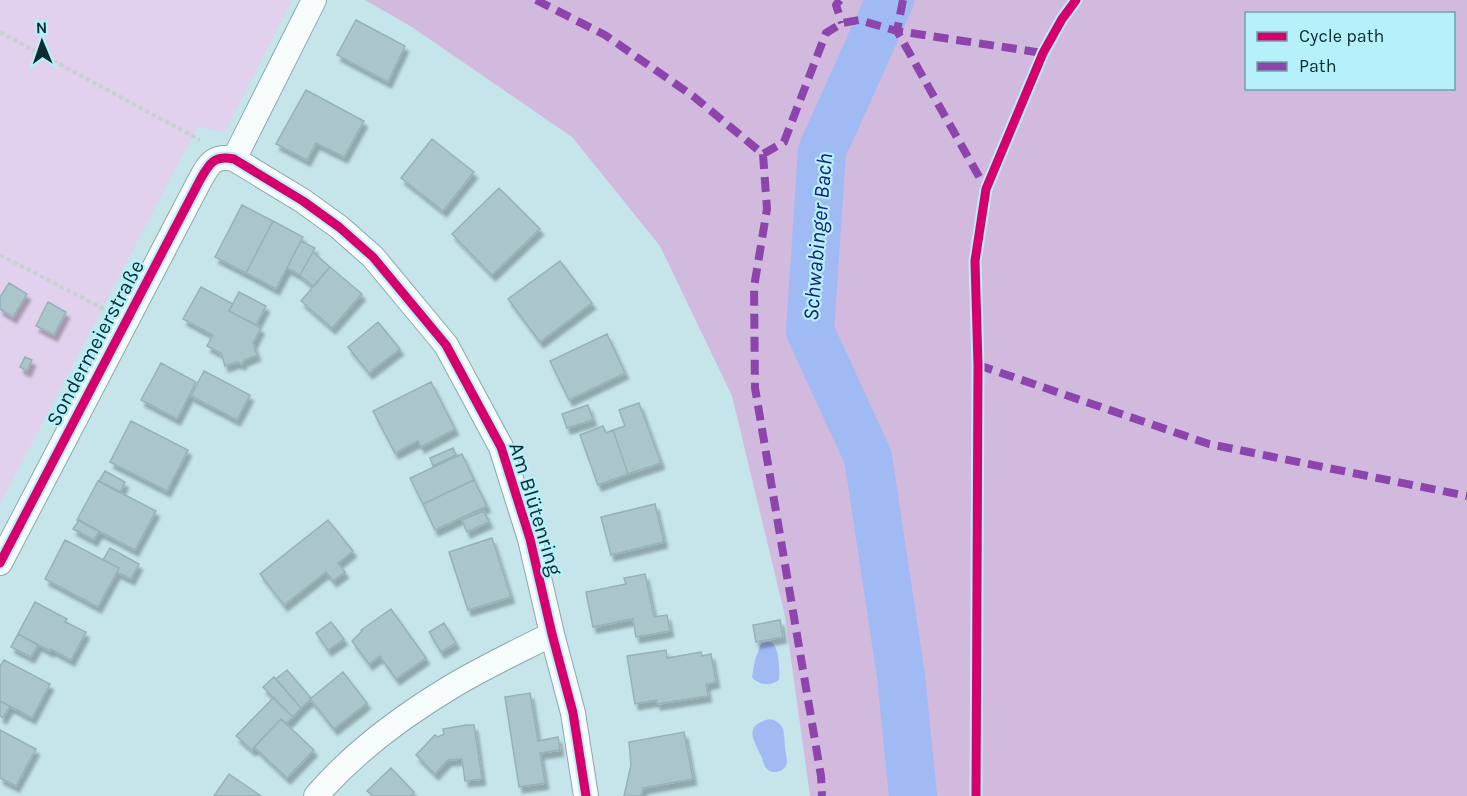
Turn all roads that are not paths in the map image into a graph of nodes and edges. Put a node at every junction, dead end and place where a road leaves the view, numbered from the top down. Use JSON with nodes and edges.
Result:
{"nodes":[{"id":1,"x":314,"y":0,"type":"edge"},
{"id":2,"x":234,"y":159,"type":"junction"},
{"id":3,"x":0,"y":562,"type":"edge"},
{"id":4,"x":552,"y":634,"type":"junction"},
{"id":5,"x":316,"y":796,"type":"edge"},
{"id":6,"x":586,"y":796,"type":"edge"}],
"edges":[{"from":1,"to":2,"type":"street"},
{"from":2,"to":3,"type":"street","name":"Sondermeierstraße"},
{"from":2,"to":4,"type":"street","name":"Am Blütenring"},
{"from":4,"to":5,"type":"street"},
{"from":4,"to":6,"type":"street","name":"Am Blütenring"}]}
